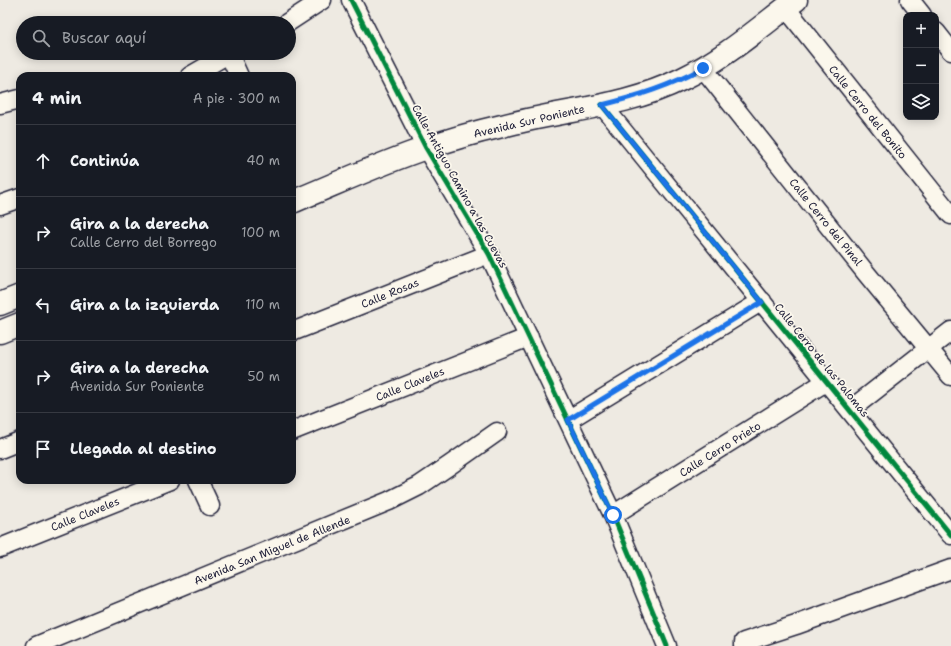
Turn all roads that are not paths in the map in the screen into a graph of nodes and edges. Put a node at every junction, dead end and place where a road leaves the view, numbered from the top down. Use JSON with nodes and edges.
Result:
{"nodes":[{"id":1,"x":322,"y":0,"type":"edge"},
{"id":2,"x":351,"y":0,"type":"edge"},
{"id":3,"x":910,"y":0,"type":"edge"},
{"id":4,"x":791,"y":4,"type":"edge"},
{"id":5,"x":920,"y":12,"type":"edge"},
{"id":6,"x":296,"y":17,"type":"edge"},
{"id":7,"x":939,"y":36,"type":"edge"},
{"id":8,"x":951,"y":51,"type":"edge"},
{"id":9,"x":218,"y":60,"type":"edge"},
{"id":10,"x":233,"y":60,"type":"edge"},
{"id":11,"x":703,"y":68,"type":"junction"},
{"id":12,"x":197,"y":72,"type":"edge"},
{"id":13,"x":237,"y":72,"type":"edge"},
{"id":14,"x":16,"y":100,"type":"edge"},
{"id":15,"x":0,"y":104,"type":"edge"},
{"id":16,"x":602,"y":105,"type":"junction"},
{"id":17,"x":426,"y":148,"type":"junction"},
{"id":18,"x":16,"y":199,"type":"edge"},
{"id":19,"x":296,"y":200,"type":"edge"},
{"id":20,"x":0,"y":205,"type":"edge"},
{"id":21,"x":951,"y":215,"type":"edge"},
{"id":22,"x":489,"y":254,"type":"junction"},
{"id":23,"x":16,"y":298,"type":"edge"},
{"id":24,"x":762,"y":302,"type":"junction"},
{"id":25,"x":0,"y":304,"type":"edge"},
{"id":26,"x":16,"y":326,"type":"edge"},
{"id":27,"x":296,"y":330,"type":"edge"},
{"id":28,"x":951,"y":331,"type":"edge"},
{"id":29,"x":0,"y":332,"type":"edge"},
{"id":30,"x":529,"y":338,"type":"junction"},
{"id":31,"x":928,"y":349,"type":"junction"},
{"id":32,"x":951,"y":376,"type":"edge"},
{"id":33,"x":827,"y":381,"type":"junction"},
{"id":34,"x":850,"y":410,"type":"junction"},
{"id":35,"x":568,"y":420,"type":"junction"},
{"id":36,"x":296,"y":429,"type":"edge"},
{"id":37,"x":497,"y":432,"type":"dead end"},
{"id":38,"x":16,"y":442,"type":"edge"},
{"id":39,"x":0,"y":448,"type":"edge"},
{"id":40,"x":160,"y":484,"type":"edge"},
{"id":41,"x":200,"y":484,"type":"edge"},
{"id":42,"x":210,"y":506,"type":"dead end"},
{"id":43,"x":613,"y":515,"type":"junction"},
{"id":44,"x":951,"y":535,"type":"edge"},
{"id":45,"x":0,"y":548,"type":"edge"},
{"id":46,"x":951,"y":569,"type":"edge"},
{"id":47,"x":741,"y":645,"type":"edge"},
{"id":48,"x":36,"y":646,"type":"edge"},
{"id":49,"x":667,"y":646,"type":"edge"}],
"edges":[{"from":1,"to":6,"type":"street"},
{"from":2,"to":17,"type":"street","name":"Calle Antiguo Camino a las Cuevas"},
{"from":3,"to":5,"type":"street"},
{"from":4,"to":11,"type":"main road","name":"Avenida Sur Poniente"},
{"from":4,"to":21,"type":"street","name":"Calle Cerro del Bonito"},
{"from":7,"to":8,"type":"street"},
{"from":9,"to":12,"type":"street"},
{"from":10,"to":13,"type":"street"},
{"from":11,"to":16,"type":"main road","name":"Avenida Sur Poniente"},
{"from":11,"to":31,"type":"street","name":"Calle Cerro del Pinal"},
{"from":14,"to":15,"type":"street"},
{"from":16,"to":17,"type":"main road","name":"Avenida Sur Poniente"},
{"from":16,"to":24,"type":"street","name":"Calle Cerro de las Palomas"},
{"from":17,"to":19,"type":"main road","name":"Avenida Sur Poniente"},
{"from":17,"to":22,"type":"street","name":"Calle Antiguo Camino a las Cuevas"},
{"from":18,"to":20,"type":"street"},
{"from":22,"to":27,"type":"street","name":"Calle Rosas"},
{"from":22,"to":30,"type":"street","name":"Calle Antiguo Camino a las Cuevas"},
{"from":23,"to":25,"type":"main road"},
{"from":24,"to":33,"type":"street","name":"Calle Cerro de las Palomas"},
{"from":24,"to":35,"type":"street"},
{"from":26,"to":29,"type":"main road"},
{"from":28,"to":31,"type":"street"},
{"from":30,"to":35,"type":"street","name":"Calle Antiguo Camino a las Cuevas"},
{"from":30,"to":36,"type":"street","name":"Calle Claveles"},
{"from":31,"to":32,"type":"street","name":"Calle Cerro del Pinal"},
{"from":31,"to":34,"type":"street"},
{"from":33,"to":34,"type":"street","name":"Calle Cerro de las Palomas"},
{"from":33,"to":43,"type":"street","name":"Calle Cerro Prieto"},
{"from":34,"to":44,"type":"street","name":"Calle Cerro de las Palomas"},
{"from":35,"to":43,"type":"street","name":"Calle Antiguo Camino a las Cuevas"},
{"from":37,"to":48,"type":"street","name":"Avenida San Miguel de Allende"},
{"from":38,"to":39,"type":"street"},
{"from":40,"to":45,"type":"street","name":"Calle Claveles"},
{"from":41,"to":42,"type":"street"},
{"from":43,"to":49,"type":"street","name":"Calle Antiguo Camino a las Cuevas"},
{"from":46,"to":47,"type":"street"}]}
